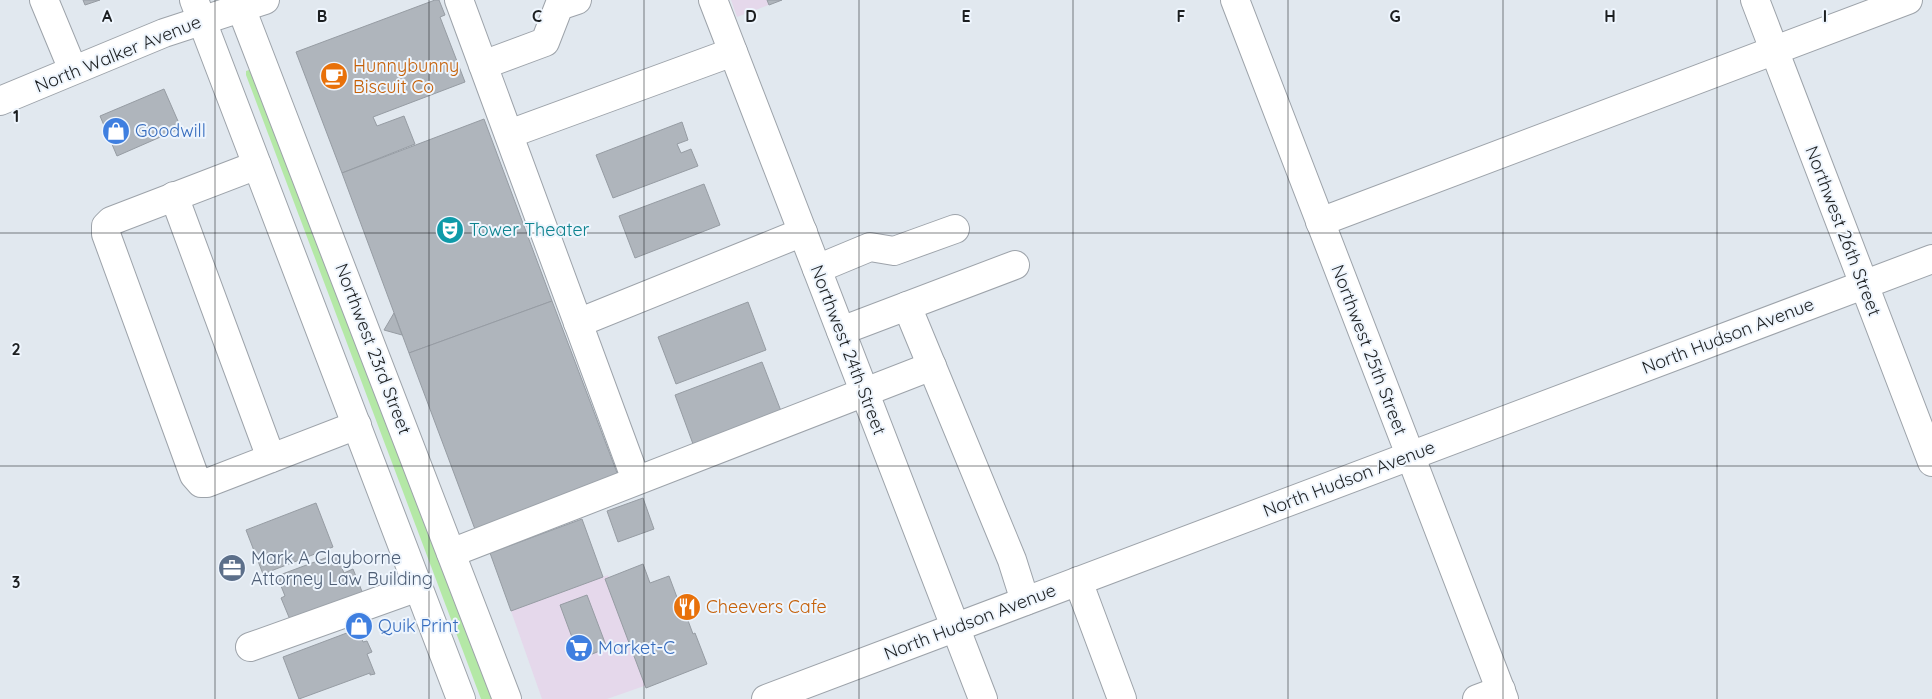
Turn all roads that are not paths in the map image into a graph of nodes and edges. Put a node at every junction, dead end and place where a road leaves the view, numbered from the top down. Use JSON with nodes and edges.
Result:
{"nodes":[{"id":1,"x":44,"y":0,"type":"edge"},
{"id":2,"x":459,"y":0,"type":"edge"},
{"id":3,"x":577,"y":0,"type":"edge"},
{"id":4,"x":713,"y":0,"type":"edge"},
{"id":5,"x":1235,"y":0,"type":"edge"},
{"id":6,"x":1755,"y":0,"type":"edge"},
{"id":7,"x":1908,"y":0,"type":"edge"},
{"id":8,"x":248,"y":3,"type":"edge"},
{"id":9,"x":198,"y":10,"type":"edge"},
{"id":10,"x":1774,"y":51,"type":"junction"},
{"id":11,"x":734,"y":52,"type":"junction"},
{"id":12,"x":483,"y":66,"type":"junction"},
{"id":13,"x":73,"y":70,"type":"junction"},
{"id":14,"x":2,"y":93,"type":"edge"},
{"id":15,"x":508,"y":134,"type":"junction"},
{"id":16,"x":257,"y":164,"type":"junction"},
{"id":17,"x":174,"y":196,"type":"junction"},
{"id":18,"x":1320,"y":222,"type":"junction"},
{"id":19,"x":955,"y":229,"type":"dead end"},
{"id":20,"x":803,"y":232,"type":"junction"},
{"id":21,"x":1932,"y":259,"type":"edge"},
{"id":22,"x":1015,"y":265,"type":"dead end"},
{"id":23,"x":817,"y":269,"type":"junction"},
{"id":24,"x":1864,"y":285,"type":"junction"},
{"id":25,"x":907,"y":306,"type":"junction"},
{"id":26,"x":578,"y":322,"type":"junction"},
{"id":27,"x":841,"y":331,"type":"junction"},
{"id":28,"x":932,"y":366,"type":"junction"},
{"id":29,"x":864,"y":392,"type":"junction"},
{"id":30,"x":356,"y":425,"type":"junction"},
{"id":31,"x":1410,"y":456,"type":"junction"},
{"id":32,"x":271,"y":458,"type":"junction"},
{"id":33,"x":1932,"y":462,"type":"edge"},
{"id":34,"x":636,"y":480,"type":"junction"},
{"id":35,"x":451,"y":553,"type":"junction"},
{"id":36,"x":1078,"y":581,"type":"junction"},
{"id":37,"x":418,"y":587,"type":"junction"},
{"id":38,"x":1025,"y":601,"type":"junction"},
{"id":39,"x":955,"y":628,"type":"junction"},
{"id":40,"x":250,"y":647,"type":"dead end"},
{"id":41,"x":1494,"y":696,"type":"edge"},
{"id":42,"x":461,"y":699,"type":"edge"},
{"id":43,"x":507,"y":699,"type":"edge"},
{"id":44,"x":766,"y":699,"type":"edge"},
{"id":45,"x":983,"y":699,"type":"edge"},
{"id":46,"x":1122,"y":699,"type":"edge"}],
"edges":[{"from":1,"to":13,"type":"street"},
{"from":2,"to":12,"type":"street"},
{"from":3,"to":12,"type":"street"},
{"from":4,"to":11,"type":"street","name":"Northwest 24th Street"},
{"from":5,"to":18,"type":"street","name":"Northwest 25th Street"},
{"from":6,"to":10,"type":"street","name":"Northwest 26th Street"},
{"from":7,"to":10,"type":"street"},
{"from":8,"to":9,"type":"street","name":"North Walker Avenue"},
{"from":8,"to":35,"type":"street","name":"Northwest 23rd Street"},
{"from":9,"to":13,"type":"street","name":"North Walker Avenue"},
{"from":9,"to":16,"type":"street"},
{"from":10,"to":18,"type":"street"},
{"from":10,"to":24,"type":"street","name":"Northwest 26th Street"},
{"from":11,"to":15,"type":"street"},
{"from":11,"to":20,"type":"street","name":"Northwest 24th Street"},
{"from":12,"to":15,"type":"street"},
{"from":13,"to":14,"type":"street","name":"North Walker Avenue"},
{"from":15,"to":26,"type":"street"},
{"from":16,"to":17,"type":"street"},
{"from":16,"to":30,"type":"street"},
{"from":17,"to":32,"type":"street"},
{"from":17,"to":32,"type":"street"},
{"from":18,"to":31,"type":"street","name":"Northwest 25th Street"},
{"from":19,"to":23,"type":"street"},
{"from":20,"to":23,"type":"street","name":"Northwest 24th Street"},
{"from":20,"to":26,"type":"street"},
{"from":21,"to":24,"type":"street","name":"North Hudson Avenue"},
{"from":22,"to":25,"type":"street"},
{"from":23,"to":27,"type":"street","name":"Northwest 24th Street"},
{"from":24,"to":31,"type":"street","name":"North Hudson Avenue"},
{"from":24,"to":33,"type":"street","name":"Northwest 26th Street"},
{"from":25,"to":27,"type":"street"},
{"from":25,"to":28,"type":"street"},
{"from":26,"to":34,"type":"street"},
{"from":27,"to":29,"type":"street","name":"Northwest 24th Street"},
{"from":28,"to":29,"type":"street"},
{"from":28,"to":38,"type":"street"},
{"from":29,"to":34,"type":"street"},
{"from":29,"to":39,"type":"street","name":"Northwest 24th Street"},
{"from":30,"to":32,"type":"street"},
{"from":30,"to":37,"type":"street"},
{"from":31,"to":36,"type":"street","name":"North Hudson Avenue"},
{"from":31,"to":41,"type":"street","name":"Northwest 25th Street"},
{"from":34,"to":35,"type":"street"},
{"from":35,"to":43,"type":"street","name":"Northwest 23rd Street"},
{"from":36,"to":38,"type":"street","name":"North Hudson Avenue"},
{"from":36,"to":46,"type":"street"},
{"from":37,"to":40,"type":"street"},
{"from":37,"to":42,"type":"street"},
{"from":38,"to":39,"type":"street","name":"North Hudson Avenue"},
{"from":39,"to":44,"type":"street","name":"North Hudson Avenue"},
{"from":39,"to":45,"type":"street","name":"Northwest 24th Street"}]}
